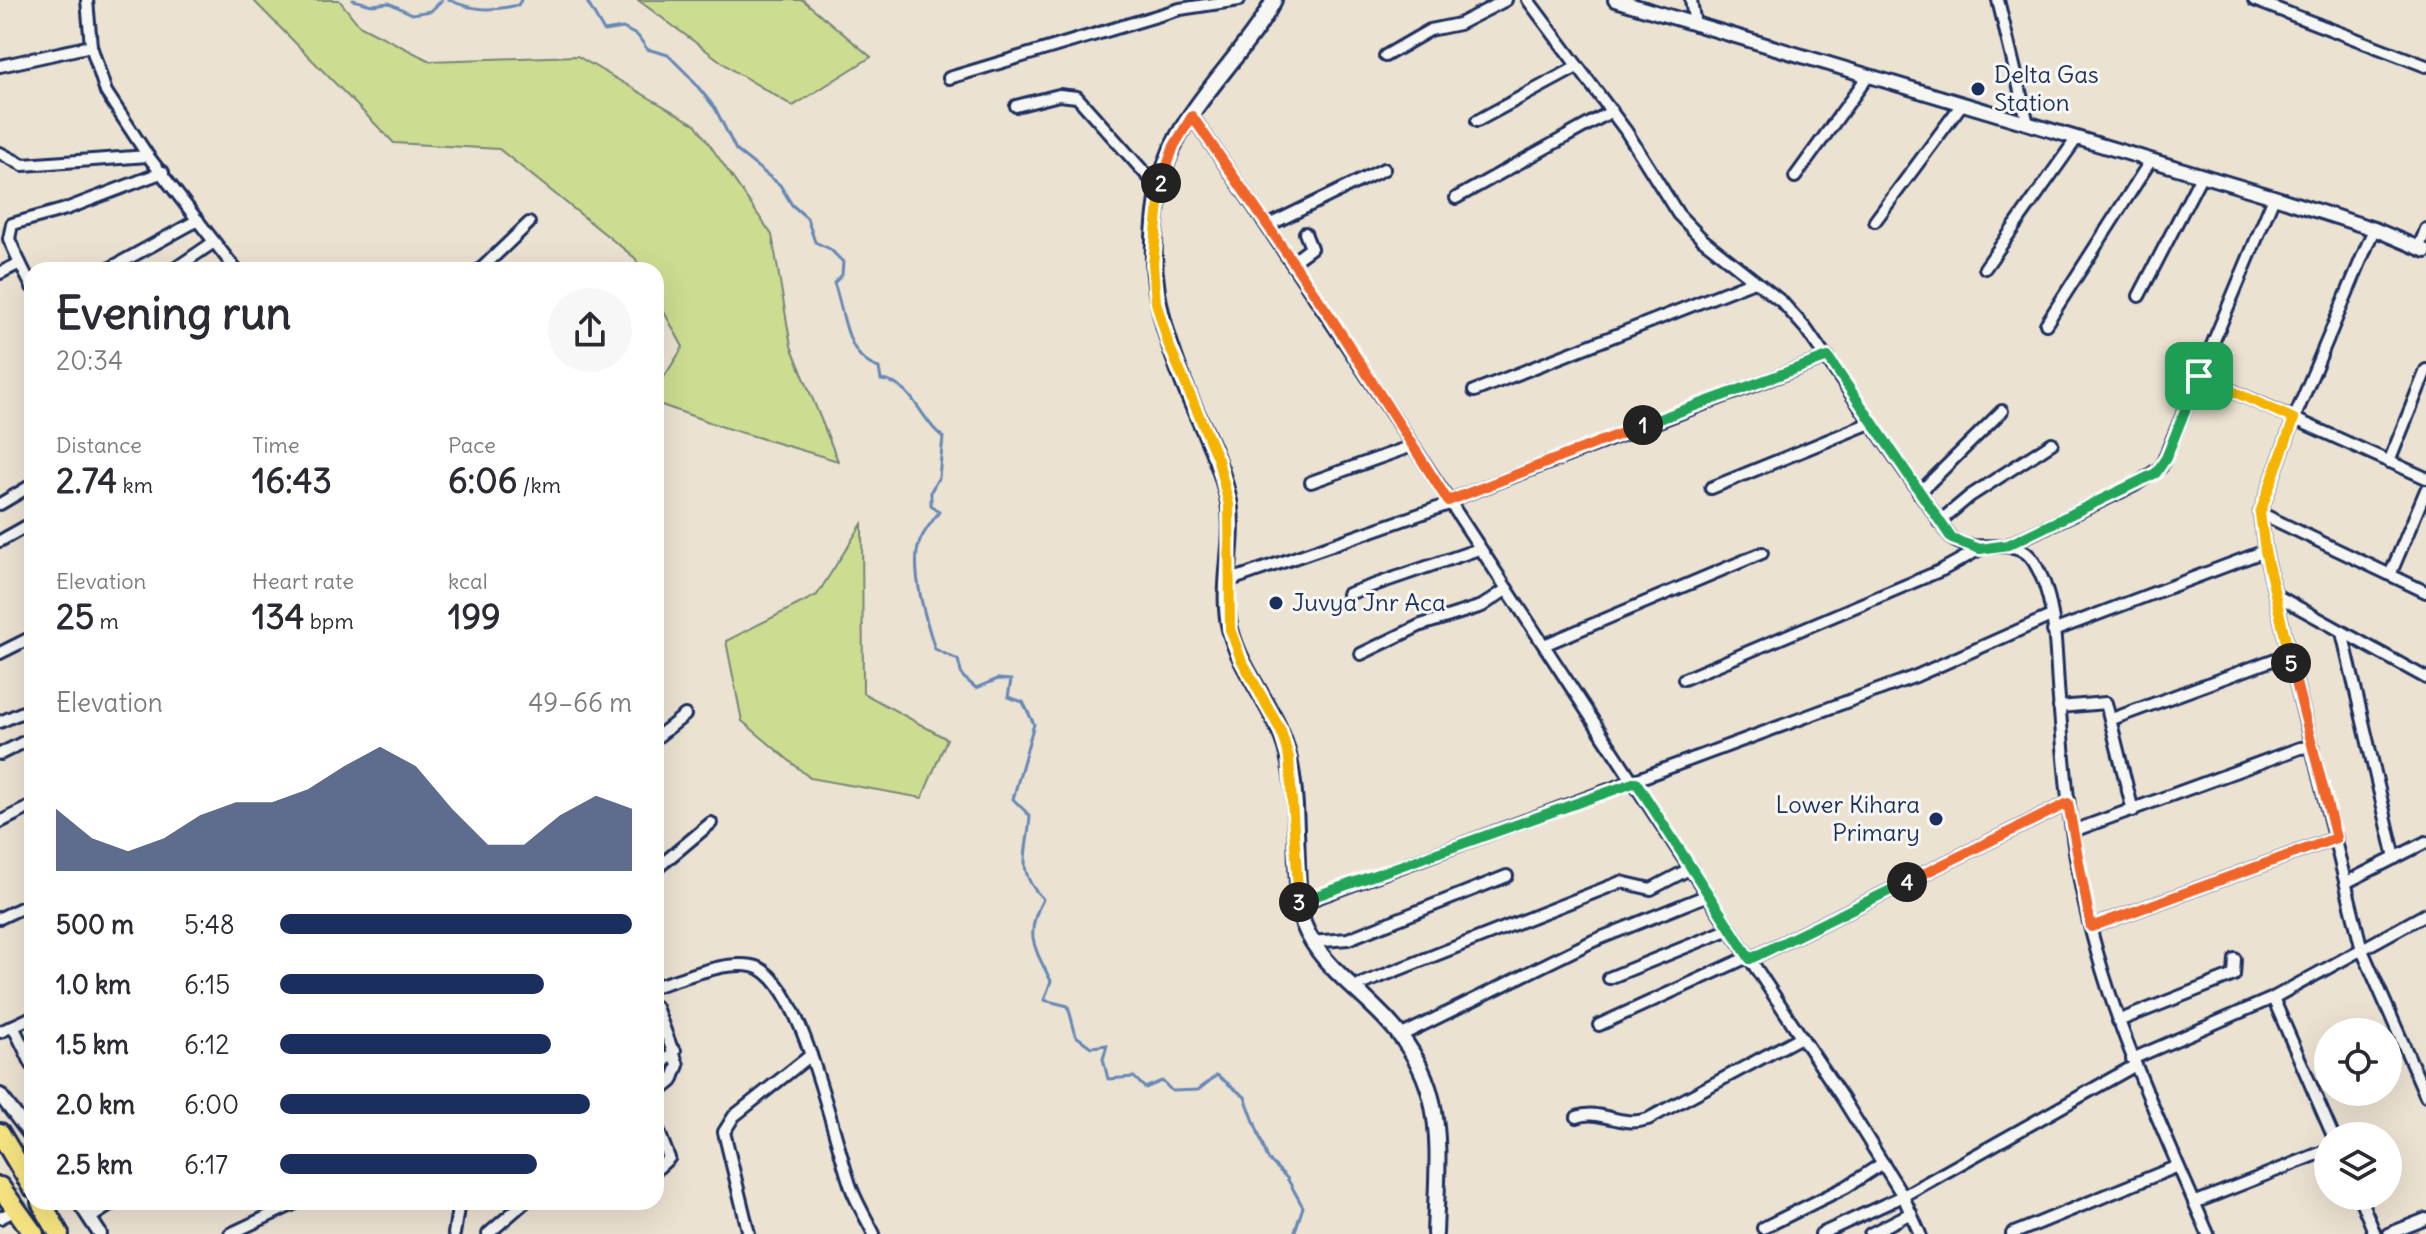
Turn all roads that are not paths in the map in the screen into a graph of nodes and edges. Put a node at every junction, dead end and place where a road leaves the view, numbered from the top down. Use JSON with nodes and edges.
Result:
{"nodes":[{"id":1,"x":87,"y":0,"type":"edge"},
{"id":2,"x":1239,"y":0,"type":"edge"},
{"id":3,"x":1274,"y":0,"type":"edge"},
{"id":4,"x":1506,"y":0,"type":"edge"},
{"id":5,"x":1528,"y":0,"type":"edge"},
{"id":6,"x":1615,"y":0,"type":"edge"},
{"id":7,"x":1691,"y":0,"type":"edge"},
{"id":8,"x":1998,"y":0,"type":"edge"},
{"id":9,"x":2254,"y":0,"type":"edge"},
{"id":10,"x":1695,"y":25,"type":"junction"},
{"id":11,"x":91,"y":46,"type":"junction"},
{"id":12,"x":1385,"y":56,"type":"dead end"},
{"id":13,"x":0,"y":66,"type":"edge"},
{"id":14,"x":2426,"y":66,"type":"edge"},
{"id":15,"x":1577,"y":67,"type":"junction"},
{"id":16,"x":1868,"y":76,"type":"junction"},
{"id":17,"x":949,"y":78,"type":"dead end"},
{"id":18,"x":1962,"y":104,"type":"junction"},
{"id":19,"x":1016,"y":106,"type":"dead end"},
{"id":20,"x":1612,"y":111,"type":"junction"},
{"id":21,"x":1192,"y":116,"type":"junction"},
{"id":22,"x":1477,"y":121,"type":"dead end"},
{"id":23,"x":2028,"y":124,"type":"junction"},
{"id":24,"x":2077,"y":138,"type":"junction"},
{"id":25,"x":0,"y":153,"type":"edge"},
{"id":26,"x":148,"y":156,"type":"junction"},
{"id":27,"x":2151,"y":160,"type":"junction"},
{"id":28,"x":1384,"y":169,"type":"dead end"},
{"id":29,"x":163,"y":172,"type":"junction"},
{"id":30,"x":2201,"y":176,"type":"junction"},
{"id":31,"x":1795,"y":177,"type":"dead end"},
{"id":32,"x":1160,"y":190,"type":"junction"},
{"id":33,"x":2274,"y":197,"type":"junction"},
{"id":34,"x":1456,"y":198,"type":"dead end"},
{"id":35,"x":198,"y":220,"type":"junction"},
{"id":36,"x":1875,"y":221,"type":"dead end"},
{"id":37,"x":529,"y":223,"type":"dead end"},
{"id":38,"x":1267,"y":226,"type":"junction"},
{"id":39,"x":2374,"y":229,"type":"junction"},
{"id":40,"x":2426,"y":229,"type":"edge"},
{"id":41,"x":1305,"y":233,"type":"dead end"},
{"id":42,"x":214,"y":242,"type":"junction"},
{"id":43,"x":2422,"y":249,"type":"edge"},
{"id":44,"x":122,"y":262,"type":"edge"},
{"id":45,"x":185,"y":262,"type":"edge"},
{"id":46,"x":230,"y":262,"type":"edge"},
{"id":47,"x":488,"y":262,"type":"edge"},
{"id":48,"x":1292,"y":262,"type":"junction"},
{"id":49,"x":20,"y":263,"type":"junction"},
{"id":50,"x":1985,"y":268,"type":"dead end"},
{"id":51,"x":24,"y":271,"type":"edge"},
{"id":52,"x":0,"y":273,"type":"edge"},
{"id":53,"x":1754,"y":281,"type":"junction"},
{"id":54,"x":2139,"y":296,"type":"dead end"},
{"id":55,"x":2046,"y":324,"type":"dead end"},
{"id":56,"x":1828,"y":357,"type":"junction"},
{"id":57,"x":2426,"y":370,"type":"edge"},
{"id":58,"x":2199,"y":376,"type":"junction"},
{"id":59,"x":1474,"y":391,"type":"dead end"},
{"id":60,"x":2002,"y":411,"type":"dead end"},
{"id":61,"x":2294,"y":419,"type":"junction"},
{"id":62,"x":1870,"y":423,"type":"junction"},
{"id":63,"x":2052,"y":443,"type":"dead end"},
{"id":64,"x":1412,"y":446,"type":"junction"},
{"id":65,"x":2389,"y":462,"type":"junction"},
{"id":66,"x":2426,"y":478,"type":"edge"},
{"id":67,"x":1311,"y":482,"type":"dead end"},
{"id":68,"x":1711,"y":488,"type":"dead end"},
{"id":69,"x":24,"y":490,"type":"edge"},
{"id":70,"x":2426,"y":490,"type":"edge"},
{"id":71,"x":1919,"y":493,"type":"junction"},
{"id":72,"x":1448,"y":503,"type":"junction"},
{"id":73,"x":0,"y":504,"type":"edge"},
{"id":74,"x":2260,"y":513,"type":"junction"},
{"id":75,"x":1939,"y":522,"type":"junction"},
{"id":76,"x":24,"y":528,"type":"edge"},
{"id":77,"x":0,"y":541,"type":"edge"},
{"id":78,"x":2008,"y":545,"type":"junction"},
{"id":79,"x":1479,"y":549,"type":"junction"},
{"id":80,"x":1980,"y":549,"type":"junction"},
{"id":81,"x":2265,"y":551,"type":"junction"},
{"id":82,"x":1762,"y":553,"type":"dead end"},
{"id":83,"x":2390,"y":575,"type":"junction"},
{"id":84,"x":1228,"y":581,"type":"junction"},
{"id":85,"x":1507,"y":589,"type":"junction"},
{"id":86,"x":2426,"y":592,"type":"edge"},
{"id":87,"x":1348,"y":594,"type":"dead end"},
{"id":88,"x":2276,"y":595,"type":"junction"},
{"id":89,"x":2051,"y":616,"type":"junction"},
{"id":90,"x":2053,"y":631,"type":"junction"},
{"id":91,"x":2342,"y":632,"type":"junction"},
{"id":92,"x":24,"y":641,"type":"edge"},
{"id":93,"x":1544,"y":645,"type":"junction"},
{"id":94,"x":0,"y":653,"type":"edge"},
{"id":95,"x":1361,"y":654,"type":"dead end"},
{"id":96,"x":2289,"y":654,"type":"junction"},
{"id":97,"x":2426,"y":678,"type":"edge"},
{"id":98,"x":1684,"y":679,"type":"dead end"},
{"id":99,"x":2059,"y":707,"type":"junction"},
{"id":100,"x":24,"y":712,"type":"edge"},
{"id":101,"x":685,"y":715,"type":"dead end"},
{"id":102,"x":2112,"y":719,"type":"junction"},
{"id":103,"x":0,"y":722,"type":"edge"},
{"id":104,"x":664,"y":732,"type":"edge"},
{"id":105,"x":24,"y":742,"type":"edge"},
{"id":106,"x":2313,"y":747,"type":"junction"},
{"id":107,"x":0,"y":754,"type":"edge"},
{"id":108,"x":1636,"y":782,"type":"junction"},
{"id":109,"x":2068,"y":803,"type":"junction"},
{"id":110,"x":24,"y":810,"type":"edge"},
{"id":111,"x":2133,"y":811,"type":"junction"},
{"id":112,"x":0,"y":822,"type":"edge"},
{"id":113,"x":711,"y":823,"type":"dead end"},
{"id":114,"x":2073,"y":831,"type":"junction"},
{"id":115,"x":2336,"y":838,"type":"junction"},
{"id":116,"x":2426,"y":842,"type":"edge"},
{"id":117,"x":2395,"y":858,"type":"junction"},
{"id":118,"x":664,"y":862,"type":"edge"},
{"id":119,"x":1691,"y":868,"type":"junction"},
{"id":120,"x":1507,"y":876,"type":"dead end"},
{"id":121,"x":2347,"y":882,"type":"junction"},
{"id":122,"x":1708,"y":895,"type":"junction"},
{"id":123,"x":1300,"y":904,"type":"junction"},
{"id":124,"x":24,"y":907,"type":"edge"},
{"id":125,"x":2426,"y":914,"type":"edge"},
{"id":126,"x":0,"y":918,"type":"edge"},
{"id":127,"x":2091,"y":927,"type":"junction"},
{"id":128,"x":1730,"y":929,"type":"junction"},
{"id":129,"x":1311,"y":942,"type":"junction"},
{"id":130,"x":2362,"y":950,"type":"junction"},
{"id":131,"x":1749,"y":958,"type":"junction"},
{"id":132,"x":2235,"y":959,"type":"dead end"},
{"id":133,"x":1609,"y":978,"type":"dead end"},
{"id":134,"x":664,"y":984,"type":"edge"},
{"id":135,"x":1354,"y":987,"type":"junction"},
{"id":136,"x":2273,"y":998,"type":"junction"},
{"id":137,"x":24,"y":1021,"type":"edge"},
{"id":138,"x":2118,"y":1021,"type":"junction"},
{"id":139,"x":1599,"y":1025,"type":"dead end"},
{"id":140,"x":13,"y":1026,"type":"junction"},
{"id":141,"x":664,"y":1026,"type":"edge"},
{"id":142,"x":0,"y":1032,"type":"edge"},
{"id":143,"x":1400,"y":1036,"type":"junction"},
{"id":144,"x":1801,"y":1037,"type":"junction"},
{"id":145,"x":24,"y":1049,"type":"edge"},
{"id":146,"x":675,"y":1051,"type":"junction"},
{"id":147,"x":811,"y":1055,"type":"junction"},
{"id":148,"x":664,"y":1062,"type":"edge"},
{"id":149,"x":2133,"y":1063,"type":"junction"},
{"id":150,"x":664,"y":1086,"type":"edge"},
{"id":151,"x":0,"y":1095,"type":"edge"},
{"id":152,"x":2426,"y":1096,"type":"edge"},
{"id":153,"x":1577,"y":1117,"type":"dead end"},
{"id":154,"x":2327,"y":1122,"type":"edge"},
{"id":155,"x":24,"y":1126,"type":"edge"},
{"id":156,"x":0,"y":1133,"type":"edge"},
{"id":157,"x":664,"y":1141,"type":"edge"},
{"id":158,"x":2314,"y":1156,"type":"edge"},
{"id":159,"x":664,"y":1163,"type":"edge"},
{"id":160,"x":1883,"y":1163,"type":"junction"},
{"id":161,"x":2178,"y":1166,"type":"junction"},
{"id":162,"x":24,"y":1174,"type":"edge"},
{"id":163,"x":0,"y":1187,"type":"edge"},
{"id":164,"x":1903,"y":1196,"type":"junction"},
{"id":165,"x":2194,"y":1203,"type":"junction"},
{"id":166,"x":18,"y":1209,"type":"junction"},
{"id":167,"x":46,"y":1210,"type":"edge"},
{"id":168,"x":84,"y":1210,"type":"edge"},
{"id":169,"x":102,"y":1210,"type":"edge"},
{"id":170,"x":281,"y":1210,"type":"edge"},
{"id":171,"x":458,"y":1210,"type":"edge"},
{"id":172,"x":516,"y":1210,"type":"edge"},
{"id":173,"x":2365,"y":1210,"type":"edge"},
{"id":174,"x":1911,"y":1213,"type":"junction"},
{"id":175,"x":0,"y":1218,"type":"edge"},
{"id":176,"x":90,"y":1218,"type":"junction"},
{"id":177,"x":2426,"y":1219,"type":"edge"},
{"id":178,"x":1763,"y":1228,"type":"dead end"},
{"id":179,"x":34,"y":1234,"type":"edge"},
{"id":180,"x":59,"y":1234,"type":"edge"},
{"id":181,"x":100,"y":1234,"type":"edge"},
{"id":182,"x":230,"y":1234,"type":"edge"},
{"id":183,"x":454,"y":1234,"type":"edge"},
{"id":184,"x":488,"y":1234,"type":"edge"},
{"id":185,"x":749,"y":1234,"type":"edge"},
{"id":186,"x":874,"y":1234,"type":"edge"},
{"id":187,"x":1435,"y":1234,"type":"edge"},
{"id":188,"x":1821,"y":1234,"type":"edge"},
{"id":189,"x":1870,"y":1234,"type":"edge"},
{"id":190,"x":1920,"y":1234,"type":"edge"},
{"id":191,"x":2012,"y":1234,"type":"edge"},
{"id":192,"x":2208,"y":1234,"type":"edge"},
{"id":193,"x":2375,"y":1234,"type":"edge"},
{"id":194,"x":2388,"y":1234,"type":"edge"}],
"edges":[{"from":1,"to":11,"type":"street"},
{"from":2,"to":17,"type":"street"},
{"from":3,"to":21,"type":"main road"},
{"from":4,"to":12,"type":"street"},
{"from":5,"to":15,"type":"street"},
{"from":6,"to":10,"type":"street"},
{"from":7,"to":10,"type":"street"},
{"from":8,"to":23,"type":"street"},
{"from":9,"to":14,"type":"street"},
{"from":10,"to":16,"type":"street"},
{"from":11,"to":13,"type":"street"},
{"from":11,"to":26,"type":"street"},
{"from":15,"to":20,"type":"street"},
{"from":15,"to":22,"type":"street"},
{"from":16,"to":18,"type":"street"},
{"from":16,"to":31,"type":"street"},
{"from":18,"to":23,"type":"street"},
{"from":18,"to":36,"type":"street"},
{"from":19,"to":32,"type":"street"},
{"from":20,"to":34,"type":"street"},
{"from":20,"to":53,"type":"street"},
{"from":21,"to":32,"type":"main road"},
{"from":21,"to":38,"type":"street"},
{"from":23,"to":24,"type":"street"},
{"from":24,"to":27,"type":"street"},
{"from":24,"to":50,"type":"street"},
{"from":25,"to":26,"type":"street"},
{"from":26,"to":29,"type":"street"},
{"from":27,"to":30,"type":"street"},
{"from":27,"to":55,"type":"street"},
{"from":28,"to":38,"type":"street"},
{"from":29,"to":35,"type":"street"},
{"from":29,"to":49,"type":"street"},
{"from":30,"to":33,"type":"street"},
{"from":30,"to":54,"type":"street"},
{"from":32,"to":84,"type":"main road"},
{"from":33,"to":39,"type":"street"},
{"from":33,"to":58,"type":"street"},
{"from":35,"to":42,"type":"street"},
{"from":35,"to":44,"type":"street"},
{"from":37,"to":47,"type":"street"},
{"from":38,"to":48,"type":"street"},
{"from":39,"to":43,"type":"street"},
{"from":39,"to":61,"type":"street"},
{"from":40,"to":43,"type":"street"},
{"from":41,"to":48,"type":"street"},
{"from":42,"to":45,"type":"street"},
{"from":42,"to":46,"type":"street"},
{"from":48,"to":64,"type":"street"},
{"from":49,"to":51,"type":"street"},
{"from":49,"to":52,"type":"street"},
{"from":53,"to":56,"type":"street"},
{"from":53,"to":59,"type":"street"},
{"from":56,"to":62,"type":"street"},
{"from":56,"to":72,"type":"street"},
{"from":57,"to":65,"type":"street"},
{"from":58,"to":61,"type":"street"},
{"from":58,"to":78,"type":"street"},
{"from":60,"to":71,"type":"street"},
{"from":61,"to":65,"type":"street"},
{"from":61,"to":74,"type":"street"},
{"from":62,"to":68,"type":"street"},
{"from":62,"to":71,"type":"street"},
{"from":63,"to":75,"type":"street"},
{"from":64,"to":67,"type":"street"},
{"from":64,"to":72,"type":"street"},
{"from":65,"to":66,"type":"street"},
{"from":69,"to":73,"type":"street"},
{"from":70,"to":83,"type":"street"},
{"from":71,"to":75,"type":"street"},
{"from":72,"to":79,"type":"street"},
{"from":72,"to":84,"type":"street"},
{"from":74,"to":81,"type":"street"},
{"from":74,"to":83,"type":"street"},
{"from":75,"to":80,"type":"street"},
{"from":76,"to":77,"type":"street"},
{"from":78,"to":80,"type":"street"},
{"from":78,"to":89,"type":"street"},
{"from":79,"to":85,"type":"street"},
{"from":79,"to":87,"type":"street"},
{"from":80,"to":98,"type":"street"},
{"from":81,"to":88,"type":"street"},
{"from":81,"to":90,"type":"street"},
{"from":82,"to":93,"type":"street"},
{"from":83,"to":86,"type":"street"},
{"from":84,"to":123,"type":"main road"},
{"from":85,"to":93,"type":"street"},
{"from":85,"to":95,"type":"street"},
{"from":88,"to":91,"type":"street"},
{"from":88,"to":96,"type":"street"},
{"from":89,"to":90,"type":"street"},
{"from":89,"to":108,"type":"street"},
{"from":90,"to":99,"type":"street"},
{"from":91,"to":97,"type":"street"},
{"from":91,"to":117,"type":"street"},
{"from":92,"to":94,"type":"street"},
{"from":93,"to":108,"type":"street"},
{"from":96,"to":102,"type":"street"},
{"from":96,"to":106,"type":"street"},
{"from":99,"to":102,"type":"street"},
{"from":99,"to":109,"type":"street"},
{"from":100,"to":103,"type":"street"},
{"from":101,"to":104,"type":"street"},
{"from":102,"to":111,"type":"street"},
{"from":105,"to":107,"type":"street"},
{"from":106,"to":111,"type":"street"},
{"from":106,"to":115,"type":"street"},
{"from":108,"to":119,"type":"street"},
{"from":108,"to":123,"type":"street"},
{"from":109,"to":114,"type":"street"},
{"from":109,"to":131,"type":"street"},
{"from":110,"to":112,"type":"street"},
{"from":111,"to":114,"type":"street"},
{"from":113,"to":118,"type":"street"},
{"from":114,"to":127,"type":"street"},
{"from":115,"to":121,"type":"street"},
{"from":115,"to":127,"type":"street"},
{"from":116,"to":117,"type":"street"},
{"from":117,"to":121,"type":"street"},
{"from":119,"to":122,"type":"street"},
{"from":119,"to":135,"type":"street"},
{"from":120,"to":129,"type":"street"},
{"from":121,"to":130,"type":"street"},
{"from":122,"to":128,"type":"street"},
{"from":122,"to":143,"type":"street"},
{"from":123,"to":129,"type":"main road"},
{"from":124,"to":126,"type":"street"},
{"from":125,"to":130,"type":"street"},
{"from":127,"to":138,"type":"street"},
{"from":128,"to":131,"type":"street"},
{"from":128,"to":133,"type":"street"},
{"from":129,"to":135,"type":"main road"},
{"from":130,"to":136,"type":"street"},
{"from":130,"to":152,"type":"street"},
{"from":131,"to":139,"type":"street"},
{"from":131,"to":144,"type":"street"},
{"from":132,"to":138,"type":"street"},
{"from":134,"to":147,"type":"street"},
{"from":135,"to":143,"type":"main road"},
{"from":136,"to":149,"type":"street"},
{"from":136,"to":154,"type":"street"},
{"from":137,"to":140,"type":"street"},
{"from":138,"to":149,"type":"street"},
{"from":140,"to":142,"type":"street"},
{"from":140,"to":145,"type":"street"},
{"from":141,"to":146,"type":"street"},
{"from":143,"to":187,"type":"main road"},
{"from":144,"to":153,"type":"street"},
{"from":144,"to":160,"type":"street"},
{"from":146,"to":148,"type":"street"},
{"from":146,"to":150,"type":"street"},
{"from":147,"to":185,"type":"street"},
{"from":147,"to":186,"type":"street"},
{"from":149,"to":161,"type":"street"},
{"from":149,"to":164,"type":"street"},
{"from":151,"to":155,"type":"street"},
{"from":156,"to":162,"type":"highway"},
{"from":157,"to":159,"type":"street"},
{"from":158,"to":165,"type":"street"},
{"from":160,"to":164,"type":"street"},
{"from":160,"to":178,"type":"street"},
{"from":161,"to":165,"type":"street"},
{"from":161,"to":191,"type":"street"},
{"from":163,"to":166,"type":"highway"},
{"from":164,"to":174,"type":"street"},
{"from":164,"to":188,"type":"street"},
{"from":165,"to":192,"type":"street"},
{"from":166,"to":175,"type":"street"},
{"from":166,"to":179,"type":"highway"},
{"from":167,"to":180,"type":"highway"},
{"from":168,"to":176,"type":"street"},
{"from":169,"to":176,"type":"street"},
{"from":170,"to":182,"type":"street"},
{"from":171,"to":183,"type":"street"},
{"from":172,"to":184,"type":"street"},
{"from":173,"to":193,"type":"street"},
{"from":174,"to":189,"type":"street"},
{"from":174,"to":190,"type":"street"},
{"from":176,"to":181,"type":"street"},
{"from":177,"to":194,"type":"street"}]}
